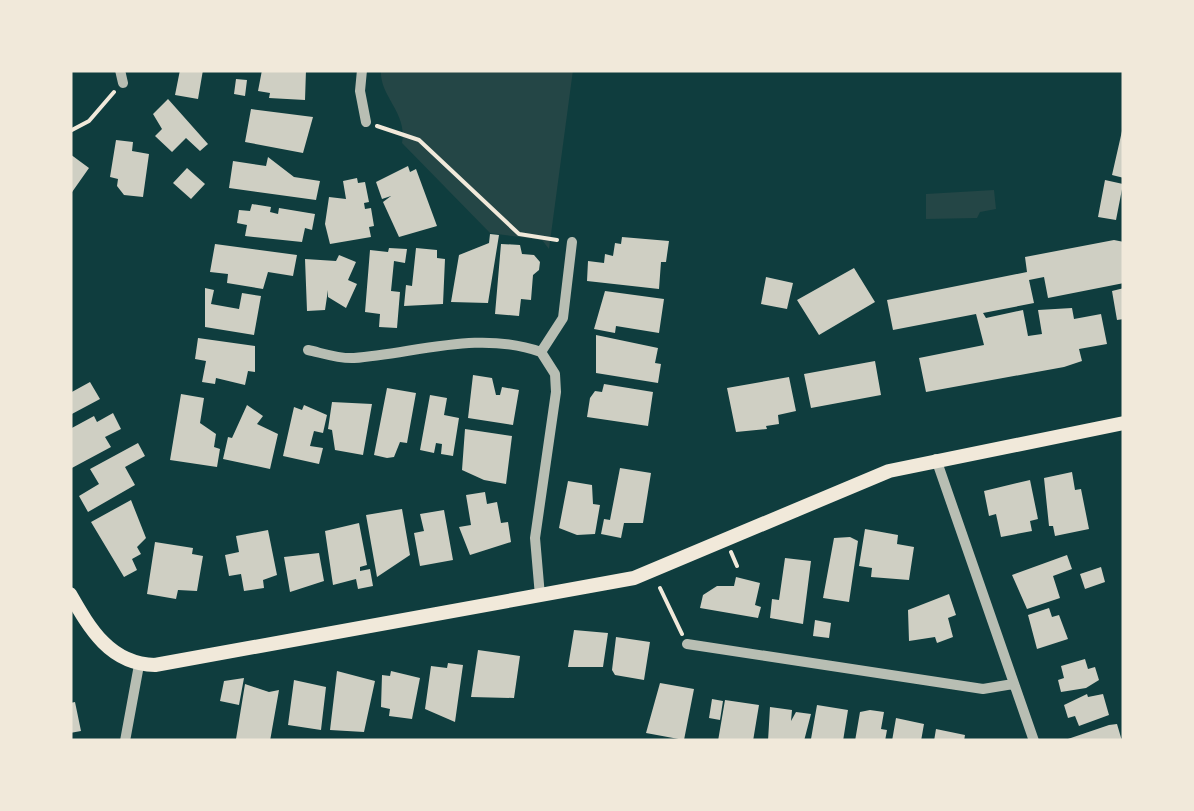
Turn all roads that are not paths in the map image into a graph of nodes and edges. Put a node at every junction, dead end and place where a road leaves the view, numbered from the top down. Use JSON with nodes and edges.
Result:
{"nodes":[{"id":1,"x":120,"y":70,"type":"edge"},
{"id":2,"x":362,"y":70,"type":"edge"},
{"id":3,"x":122,"y":82,"type":"road end"},
{"id":4,"x":366,"y":122,"type":"road end"},
{"id":5,"x":572,"y":242,"type":"road end"},
{"id":6,"x":308,"y":350,"type":"dead end"},
{"id":7,"x":541,"y":352,"type":"junction"},
{"id":8,"x":1124,"y":422,"type":"edge"},
{"id":9,"x":936,"y":459,"type":"junction"},
{"id":10,"x":70,"y":594,"type":"edge"},
{"id":11,"x":540,"y":596,"type":"junction"},
{"id":12,"x":687,"y":644,"type":"road end"},
{"id":13,"x":138,"y":664,"type":"junction"},
{"id":14,"x":1013,"y":684,"type":"junction"},
{"id":15,"x":125,"y":741,"type":"edge"},
{"id":16,"x":1034,"y":741,"type":"edge"}],
"edges":[{"from":1,"to":3,"type":"street"},
{"from":2,"to":4,"type":"street"},
{"from":5,"to":7,"type":"street"},
{"from":6,"to":7,"type":"street"},
{"from":7,"to":11,"type":"street"},
{"from":8,"to":9,"type":"main road"},
{"from":9,"to":11,"type":"main road"},
{"from":9,"to":14,"type":"street"},
{"from":10,"to":13,"type":"main road"},
{"from":11,"to":13,"type":"main road"},
{"from":12,"to":14,"type":"street"},
{"from":13,"to":15,"type":"street"},
{"from":14,"to":16,"type":"street"}]}
